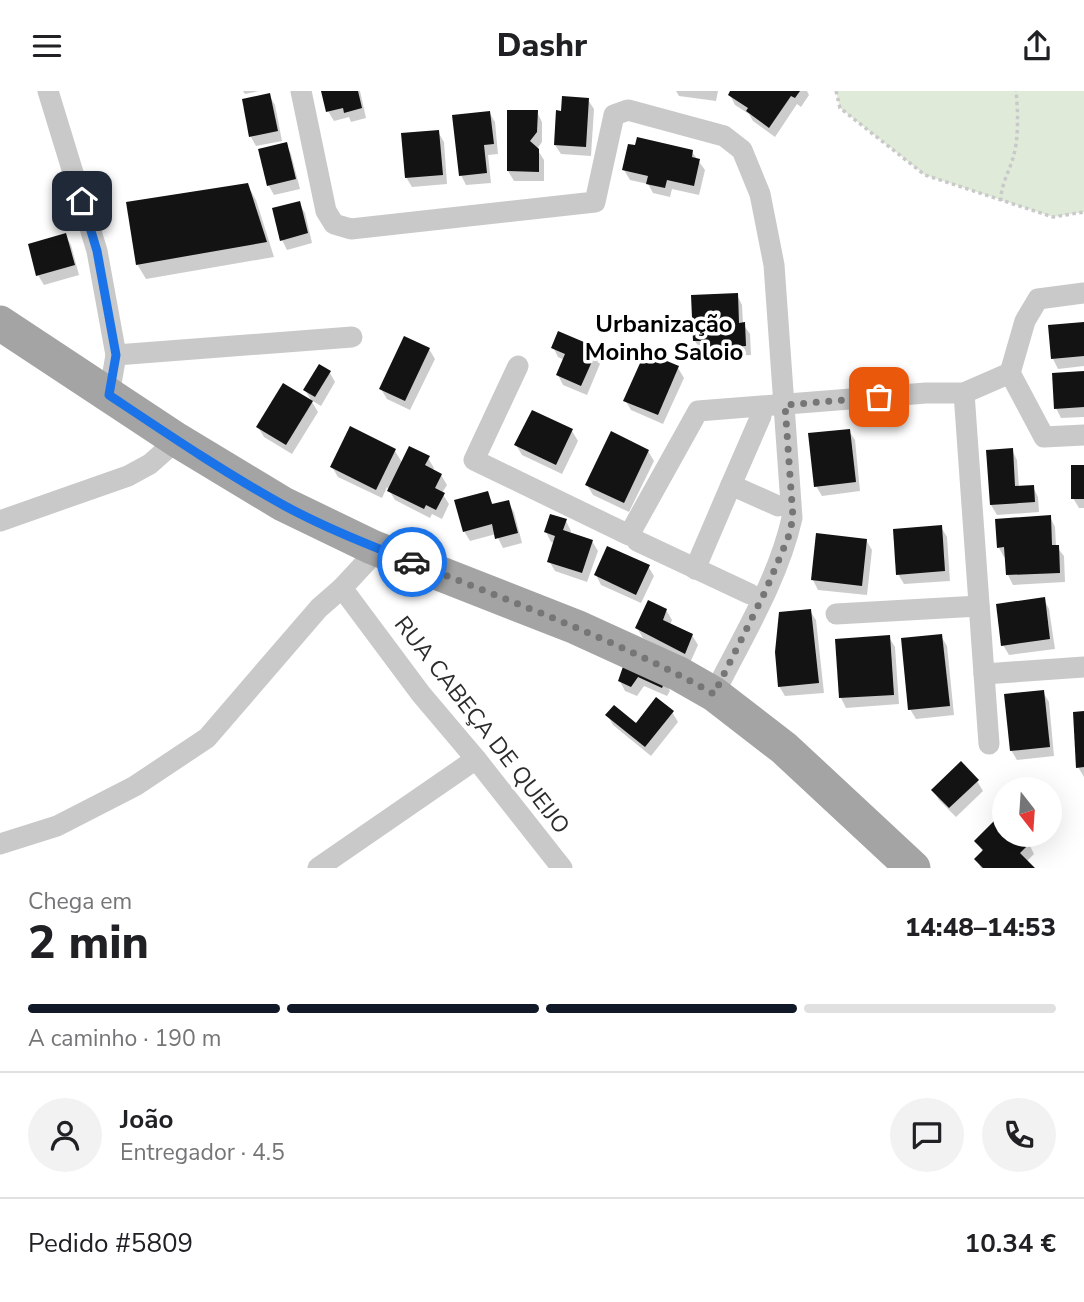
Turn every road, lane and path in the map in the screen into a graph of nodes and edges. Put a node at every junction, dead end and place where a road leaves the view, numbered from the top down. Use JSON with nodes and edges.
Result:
{"nodes":[{"id":1,"x":48,"y":91,"type":"edge"},
{"id":2,"x":301,"y":91,"type":"edge"},
{"id":3,"x":836,"y":91,"type":"edge"},
{"id":4,"x":1016,"y":91,"type":"edge"},
{"id":5,"x":1001,"y":201,"type":"junction"},
{"id":6,"x":1084,"y":212,"type":"edge"},
{"id":7,"x":1084,"y":293,"type":"edge"},
{"id":8,"x":0,"y":323,"type":"edge"},
{"id":9,"x":352,"y":337,"type":"dead end"},
{"id":10,"x":116,"y":355,"type":"junction"},
{"id":11,"x":518,"y":366,"type":"dead end"},
{"id":12,"x":1010,"y":373,"type":"junction"},
{"id":13,"x":964,"y":393,"type":"junction"},
{"id":14,"x":109,"y":395,"type":"junction"},
{"id":15,"x":785,"y":405,"type":"junction"},
{"id":16,"x":761,"y":416,"type":"dead end"},
{"id":17,"x":1084,"y":435,"type":"edge"},
{"id":18,"x":177,"y":440,"type":"junction"},
{"id":19,"x":732,"y":485,"type":"junction"},
{"id":20,"x":778,"y":506,"type":"dead end"},
{"id":21,"x":0,"y":521,"type":"edge"},
{"id":22,"x":637,"y":541,"type":"dead end"},
{"id":23,"x":372,"y":547,"type":"junction"},
{"id":24,"x":695,"y":569,"type":"junction"},
{"id":25,"x":342,"y":588,"type":"junction"},
{"id":26,"x":750,"y":594,"type":"dead end"},
{"id":27,"x":979,"y":606,"type":"junction"},
{"id":28,"x":836,"y":614,"type":"dead end"},
{"id":29,"x":1084,"y":667,"type":"edge"},
{"id":30,"x":984,"y":674,"type":"junction"},
{"id":31,"x":714,"y":694,"type":"junction"},
{"id":32,"x":989,"y":744,"type":"dead end"},
{"id":33,"x":476,"y":759,"type":"junction"},
{"id":34,"x":0,"y":844,"type":"edge"},
{"id":35,"x":318,"y":868,"type":"edge"},
{"id":36,"x":562,"y":868,"type":"edge"},
{"id":37,"x":913,"y":868,"type":"edge"}],
"edges":[{"from":1,"to":10,"type":"street"},
{"from":2,"to":15,"type":"street"},
{"from":3,"to":5,"type":"path"},
{"from":4,"to":5,"type":"path"},
{"from":5,"to":6,"type":"path"},
{"from":7,"to":12,"type":"street"},
{"from":8,"to":14,"type":"main road"},
{"from":9,"to":10,"type":"street"},
{"from":10,"to":14,"type":"street"},
{"from":11,"to":15,"type":"street"},
{"from":12,"to":13,"type":"street"},
{"from":12,"to":17,"type":"street"},
{"from":13,"to":15,"type":"street"},
{"from":13,"to":27,"type":"street"},
{"from":14,"to":18,"type":"main road"},
{"from":15,"to":31,"type":"street"},
{"from":16,"to":19,"type":"street"},
{"from":18,"to":21,"type":"street"},
{"from":18,"to":23,"type":"main road"},
{"from":19,"to":20,"type":"street"},
{"from":19,"to":24,"type":"street"},
{"from":22,"to":24,"type":"street"},
{"from":23,"to":25,"type":"street"},
{"from":23,"to":31,"type":"main road"},
{"from":24,"to":26,"type":"street"},
{"from":25,"to":33,"type":"street","name":"RUA CABEÇA DE QUEIJO"},
{"from":25,"to":34,"type":"street"},
{"from":27,"to":28,"type":"street"},
{"from":27,"to":30,"type":"street"},
{"from":29,"to":30,"type":"street"},
{"from":30,"to":32,"type":"street"},
{"from":31,"to":37,"type":"main road"},
{"from":33,"to":35,"type":"street"},
{"from":33,"to":36,"type":"street","name":"RUA CABEÇA DE QUEIJO"}]}
